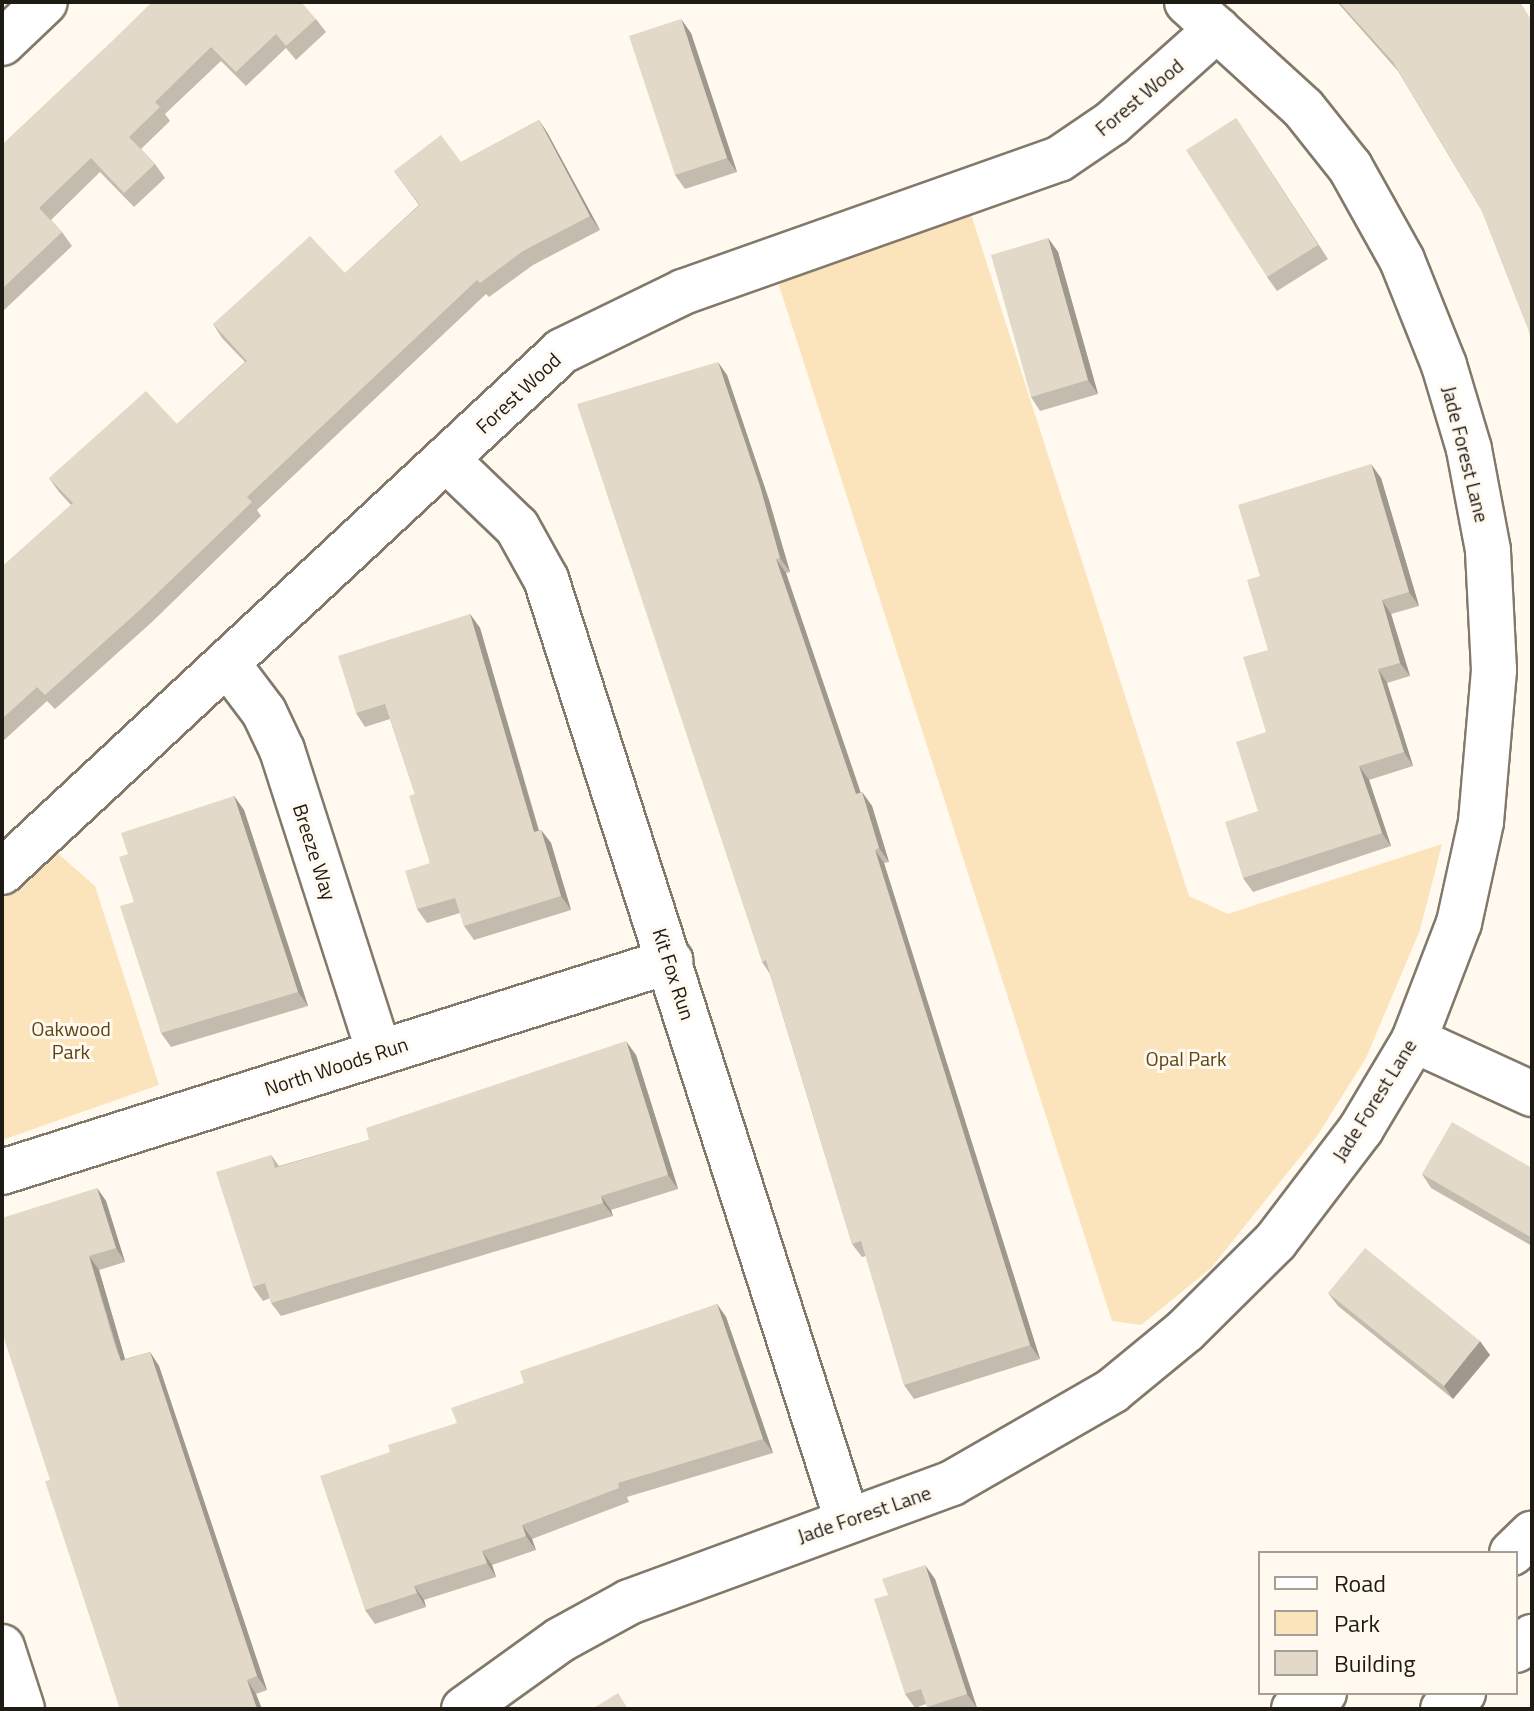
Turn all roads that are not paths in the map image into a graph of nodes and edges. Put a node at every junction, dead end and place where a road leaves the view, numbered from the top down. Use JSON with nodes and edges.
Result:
{"nodes":[{"id":1,"x":45,"y":2,"type":"edge"},
{"id":2,"x":1202,"y":16,"type":"edge"},
{"id":3,"x":2,"y":43,"type":"edge"},
{"id":4,"x":446,"y":459,"type":"junction"},
{"id":5,"x":227,"y":663,"type":"junction"},
{"id":6,"x":2,"y":872,"type":"edge"},
{"id":7,"x":670,"y":961,"type":"junction"},
{"id":8,"x":1414,"y":1040,"type":"junction"},
{"id":9,"x":379,"y":1053,"type":"junction"},
{"id":10,"x":1532,"y":1094,"type":"edge"},
{"id":11,"x":2,"y":1172,"type":"edge"},
{"id":12,"x":847,"y":1520,"type":"junction"},
{"id":13,"x":1532,"y":1534,"type":"edge"},
{"id":14,"x":1514,"y":1551,"type":"edge"},
{"id":15,"x":2,"y":1647,"type":"edge"},
{"id":16,"x":1320,"y":1695,"type":"edge"},
{"id":17,"x":1460,"y":1695,"type":"edge"},
{"id":18,"x":22,"y":1709,"type":"edge"},
{"id":19,"x":464,"y":1709,"type":"edge"},
{"id":20,"x":1294,"y":1709,"type":"edge"},
{"id":21,"x":1443,"y":1709,"type":"edge"}],
"edges":[{"from":1,"to":3,"type":"street"},
{"from":2,"to":4,"type":"street","name":"Forest Wood"},
{"from":2,"to":8,"type":"street","name":"Jade Forest Lane"},
{"from":4,"to":5,"type":"street","name":"Forest Wood"},
{"from":4,"to":7,"type":"street","name":"Kit Fox Run"},
{"from":5,"to":6,"type":"street","name":"Forest Wood"},
{"from":5,"to":9,"type":"street","name":"Breeze Way"},
{"from":7,"to":9,"type":"street","name":"North Woods Run"},
{"from":7,"to":12,"type":"street","name":"Kit Fox Run"},
{"from":8,"to":10,"type":"street"},
{"from":8,"to":12,"type":"street","name":"Jade Forest Lane"},
{"from":9,"to":11,"type":"street","name":"North Woods Run"},
{"from":12,"to":19,"type":"street","name":"Jade Forest Lane"},
{"from":13,"to":14,"type":"street"},
{"from":15,"to":18,"type":"street"},
{"from":16,"to":20,"type":"street"},
{"from":17,"to":21,"type":"street"}]}
